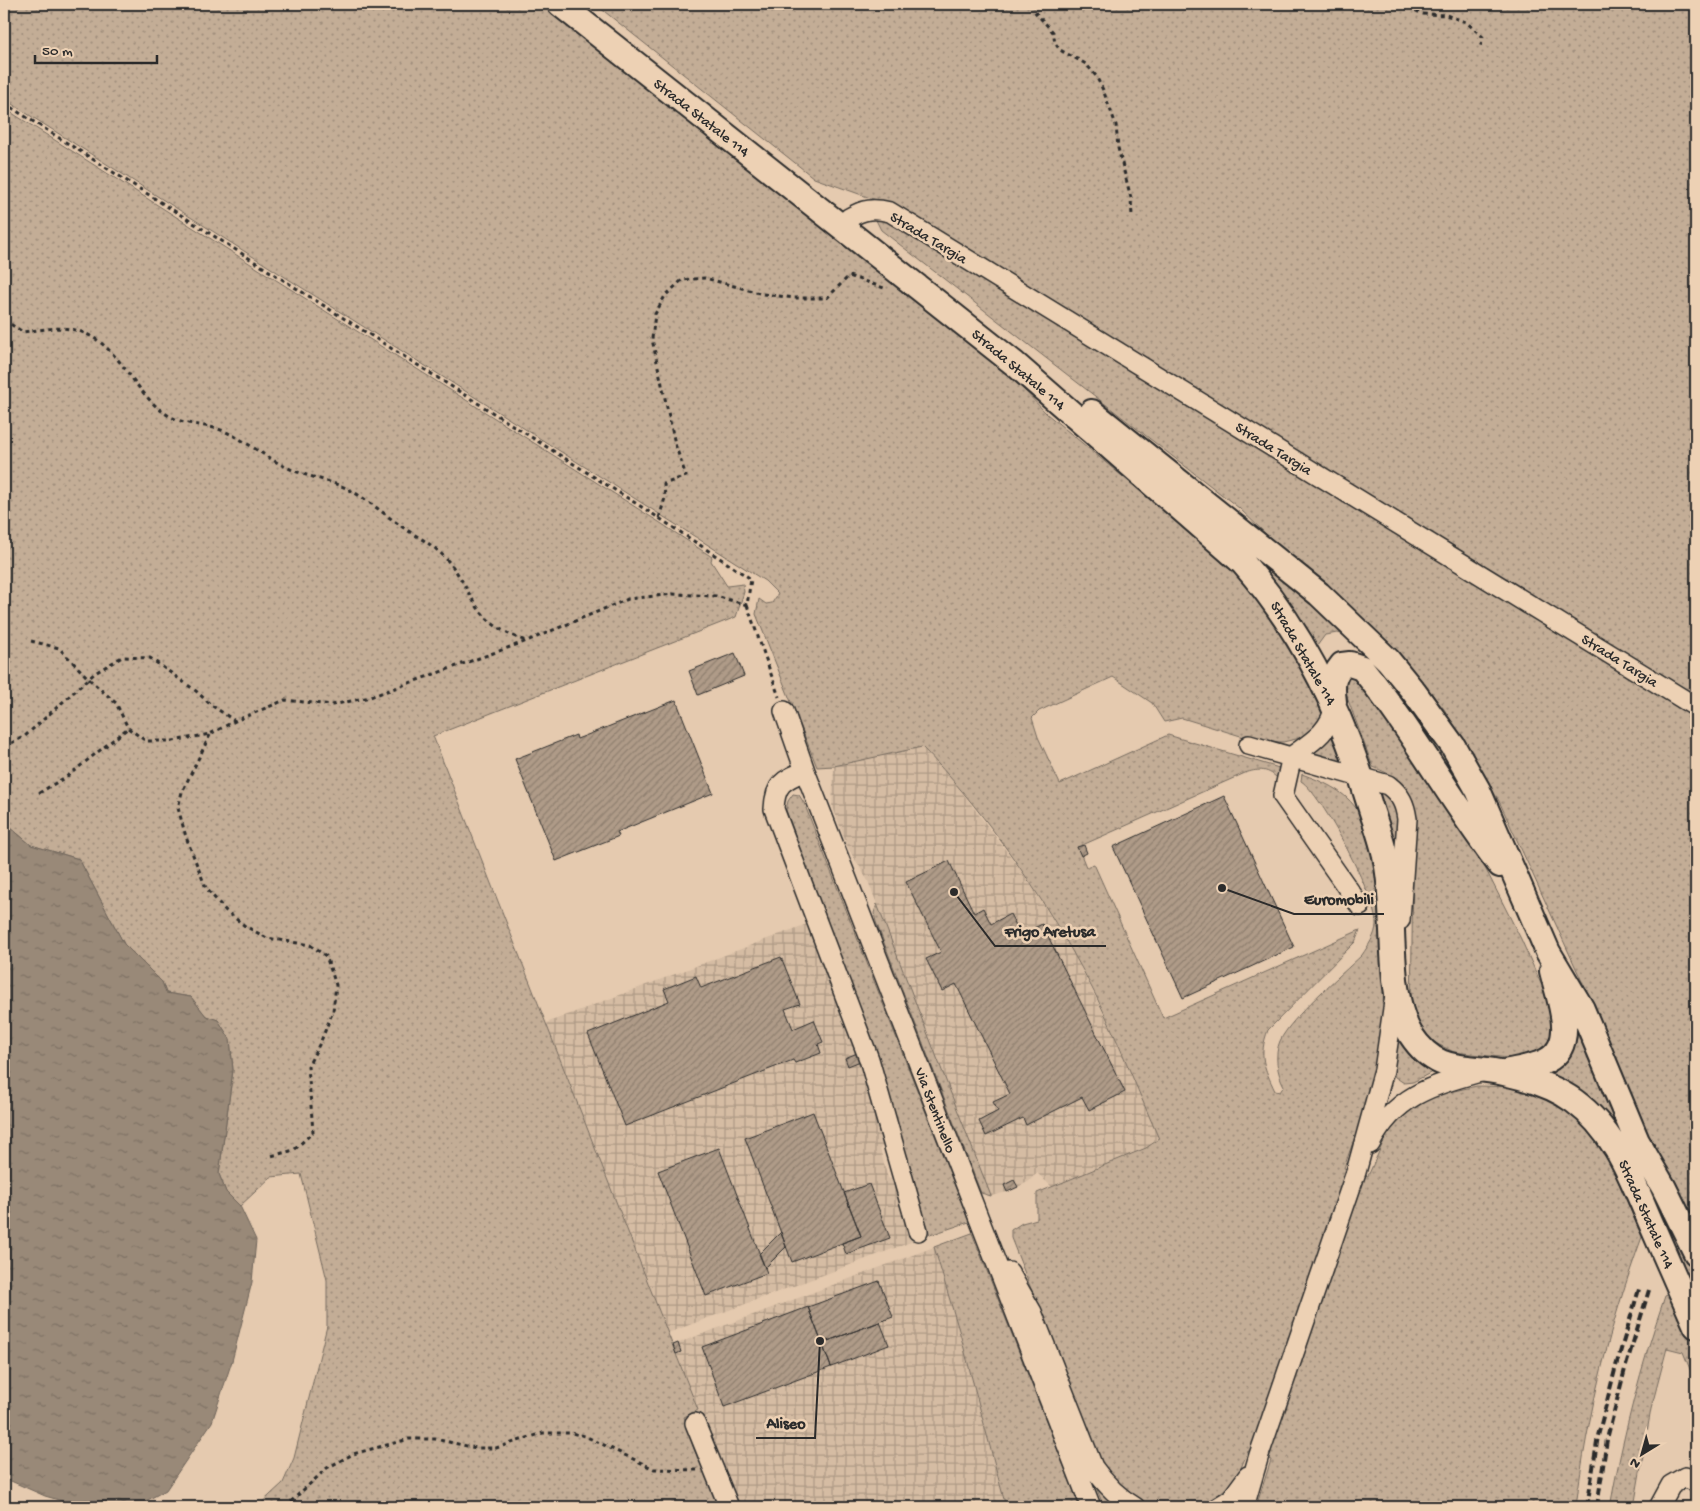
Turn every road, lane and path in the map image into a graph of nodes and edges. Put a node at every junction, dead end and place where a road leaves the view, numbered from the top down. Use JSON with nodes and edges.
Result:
{"nodes":[{"id":1,"x":560,"y":4,"type":"edge"},
{"id":2,"x":582,"y":4,"type":"edge"},
{"id":3,"x":1034,"y":4,"type":"edge"},
{"id":4,"x":1401,"y":4,"type":"edge"},
{"id":5,"x":1480,"y":48,"type":"dead end"},
{"id":6,"x":4,"y":103,"type":"edge"},
{"id":7,"x":1132,"y":216,"type":"dead end"},
{"id":8,"x":849,"y":218,"type":"junction"},
{"id":9,"x":889,"y":290,"type":"dead end"},
{"id":10,"x":4,"y":320,"type":"edge"},
{"id":11,"x":660,"y":518,"type":"junction"},
{"id":12,"x":747,"y":605,"type":"junction"},
{"id":13,"x":31,"y":641,"type":"dead end"},
{"id":14,"x":526,"y":641,"type":"junction"},
{"id":15,"x":90,"y":680,"type":"junction"},
{"id":16,"x":1335,"y":705,"type":"junction"},
{"id":17,"x":1696,"y":706,"type":"edge"},
{"id":18,"x":784,"y":711,"type":"joint"},
{"id":19,"x":236,"y":721,"type":"junction"},
{"id":20,"x":128,"y":728,"type":"junction"},
{"id":21,"x":210,"y":734,"type":"junction"},
{"id":22,"x":1249,"y":745,"type":"dead end"},
{"id":23,"x":4,"y":747,"type":"edge"},
{"id":24,"x":1292,"y":756,"type":"junction"},
{"id":25,"x":805,"y":771,"type":"junction"},
{"id":26,"x":1362,"y":778,"type":"junction"},
{"id":27,"x":38,"y":793,"type":"dead end"},
{"id":28,"x":1519,"y":890,"type":"junction"},
{"id":29,"x":1360,"y":906,"type":"dead end"},
{"id":30,"x":1548,"y":952,"type":"junction"},
{"id":31,"x":1396,"y":982,"type":"junction"},
{"id":32,"x":1493,"y":1072,"type":"junction"},
{"id":33,"x":271,"y":1156,"type":"dead end"},
{"id":34,"x":1356,"y":1172,"type":"junction"},
{"id":35,"x":978,"y":1219,"type":"junction"},
{"id":36,"x":918,"y":1231,"type":"dead end"},
{"id":37,"x":1696,"y":1253,"type":"edge"},
{"id":38,"x":1696,"y":1326,"type":"edge"},
{"id":39,"x":695,"y":1423,"type":"dead end"},
{"id":40,"x":1259,"y":1455,"type":"junction"},
{"id":41,"x":713,"y":1466,"type":"junction"},
{"id":42,"x":1696,"y":1482,"type":"edge"},
{"id":43,"x":285,"y":1507,"type":"edge"},
{"id":44,"x":729,"y":1507,"type":"edge"},
{"id":45,"x":1091,"y":1507,"type":"edge"},
{"id":46,"x":1135,"y":1507,"type":"edge"},
{"id":47,"x":1218,"y":1507,"type":"edge"},
{"id":48,"x":1244,"y":1507,"type":"edge"},
{"id":49,"x":1659,"y":1507,"type":"edge"}],
"edges":[{"from":1,"to":16,"type":"main road","name":"Strada Statale 114"},
{"from":2,"to":8,"type":"main road","name":"Strada Statale 114"},
{"from":3,"to":7,"type":"path"},
{"from":4,"to":5,"type":"path"},
{"from":6,"to":11,"type":"path"},
{"from":8,"to":17,"type":"street","name":"Strada Targia"},
{"from":8,"to":28,"type":"main road","name":"Strada Statale 114"},
{"from":9,"to":11,"type":"path"},
{"from":10,"to":14,"type":"path"},
{"from":11,"to":12,"type":"path"},
{"from":12,"to":14,"type":"path"},
{"from":12,"to":18,"type":"path"},
{"from":13,"to":15,"type":"path"},
{"from":14,"to":19,"type":"path"},
{"from":15,"to":19,"type":"path"},
{"from":15,"to":20,"type":"path"},
{"from":15,"to":23,"type":"path"},
{"from":16,"to":24,"type":"street"},
{"from":16,"to":26,"type":"main road","name":"Strada Statale 114"},
{"from":16,"to":28,"type":"main road"},
{"from":18,"to":25,"type":"street","name":"Via Stentinello"},
{"from":19,"to":21,"type":"path"},
{"from":20,"to":21,"type":"path"},
{"from":20,"to":27,"type":"path"},
{"from":21,"to":33,"type":"path"},
{"from":22,"to":24,"type":"street"},
{"from":24,"to":26,"type":"street"},
{"from":24,"to":29,"type":"street"},
{"from":25,"to":35,"type":"street","name":"Via Stentinello"},
{"from":25,"to":36,"type":"street"},
{"from":26,"to":31,"type":"main road","name":"Strada Statale 114"},
{"from":26,"to":31,"type":"street"},
{"from":28,"to":30,"type":"main road","name":"Strada Statale 114"},
{"from":30,"to":32,"type":"main road"},
{"from":30,"to":37,"type":"main road","name":"Strada Statale 114"},
{"from":31,"to":32,"type":"main road","name":"Strada Statale 114"},
{"from":31,"to":34,"type":"street"},
{"from":32,"to":34,"type":"street"},
{"from":32,"to":38,"type":"main road","name":"Strada Statale 114"},
{"from":34,"to":40,"type":"street"},
{"from":35,"to":45,"type":"street","name":"Via Stentinello"},
{"from":35,"to":46,"type":"street"},
{"from":39,"to":41,"type":"street"},
{"from":40,"to":47,"type":"street"},
{"from":40,"to":48,"type":"street"},
{"from":41,"to":43,"type":"path"},
{"from":41,"to":44,"type":"street"},
{"from":42,"to":49,"type":"street"}]}
